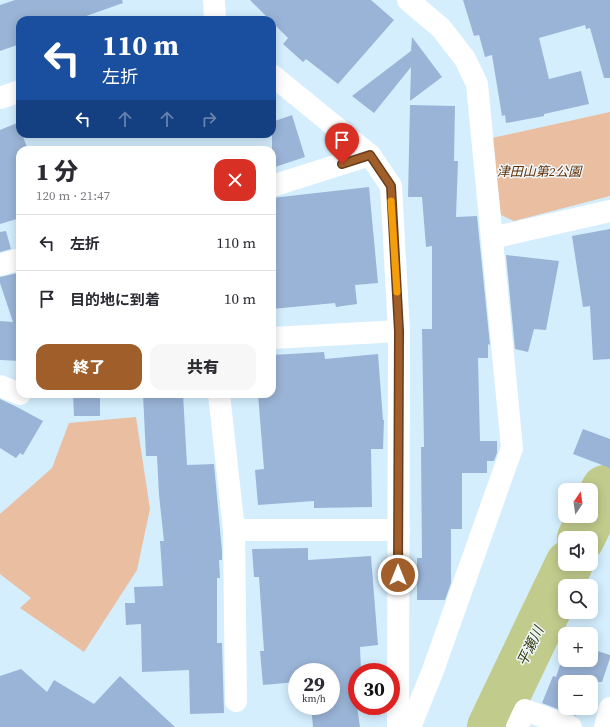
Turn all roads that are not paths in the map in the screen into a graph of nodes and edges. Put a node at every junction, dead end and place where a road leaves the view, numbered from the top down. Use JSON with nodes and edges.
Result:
{"nodes":[{"id":1,"x":214,"y":0,"type":"edge"},
{"id":2,"x":408,"y":0,"type":"edge"},
{"id":3,"x":215,"y":16,"type":"edge"},
{"id":4,"x":276,"y":78,"type":"edge"},
{"id":5,"x":16,"y":92,"type":"edge"},
{"id":6,"x":0,"y":98,"type":"edge"},
{"id":7,"x":370,"y":155,"type":"junction"},
{"id":8,"x":276,"y":185,"type":"edge"},
{"id":9,"x":610,"y":211,"type":"edge"},
{"id":10,"x":492,"y":238,"type":"junction"},
{"id":11,"x":16,"y":260,"type":"edge"},
{"id":12,"x":0,"y":265,"type":"edge"},
{"id":13,"x":399,"y":331,"type":"junction"},
{"id":14,"x":276,"y":338,"type":"edge"},
{"id":15,"x":0,"y":386,"type":"edge"},
{"id":16,"x":16,"y":392,"type":"edge"},
{"id":17,"x":219,"y":398,"type":"edge"},
{"id":18,"x":234,"y":530,"type":"junction"},
{"id":19,"x":398,"y":530,"type":"junction"},
{"id":20,"x":236,"y":701,"type":"dead end"},
{"id":21,"x":610,"y":708,"type":"edge"},
{"id":22,"x":398,"y":727,"type":"edge"},
{"id":23,"x":410,"y":727,"type":"edge"},
{"id":24,"x":517,"y":727,"type":"edge"},
{"id":25,"x":571,"y":727,"type":"edge"},
{"id":26,"x":604,"y":727,"type":"edge"}],
"edges":[{"from":1,"to":3,"type":"street"},
{"from":2,"to":10,"type":"street"},
{"from":4,"to":7,"type":"street"},
{"from":5,"to":6,"type":"street"},
{"from":7,"to":8,"type":"street"},
{"from":7,"to":13,"type":"street"},
{"from":9,"to":10,"type":"street"},
{"from":10,"to":23,"type":"street"},
{"from":11,"to":12,"type":"street"},
{"from":13,"to":14,"type":"street"},
{"from":13,"to":19,"type":"street"},
{"from":15,"to":16,"type":"street"},
{"from":17,"to":18,"type":"street"},
{"from":18,"to":19,"type":"street"},
{"from":18,"to":20,"type":"street"},
{"from":19,"to":22,"type":"street"},
{"from":21,"to":26,"type":"street"},
{"from":24,"to":25,"type":"street"}]}
